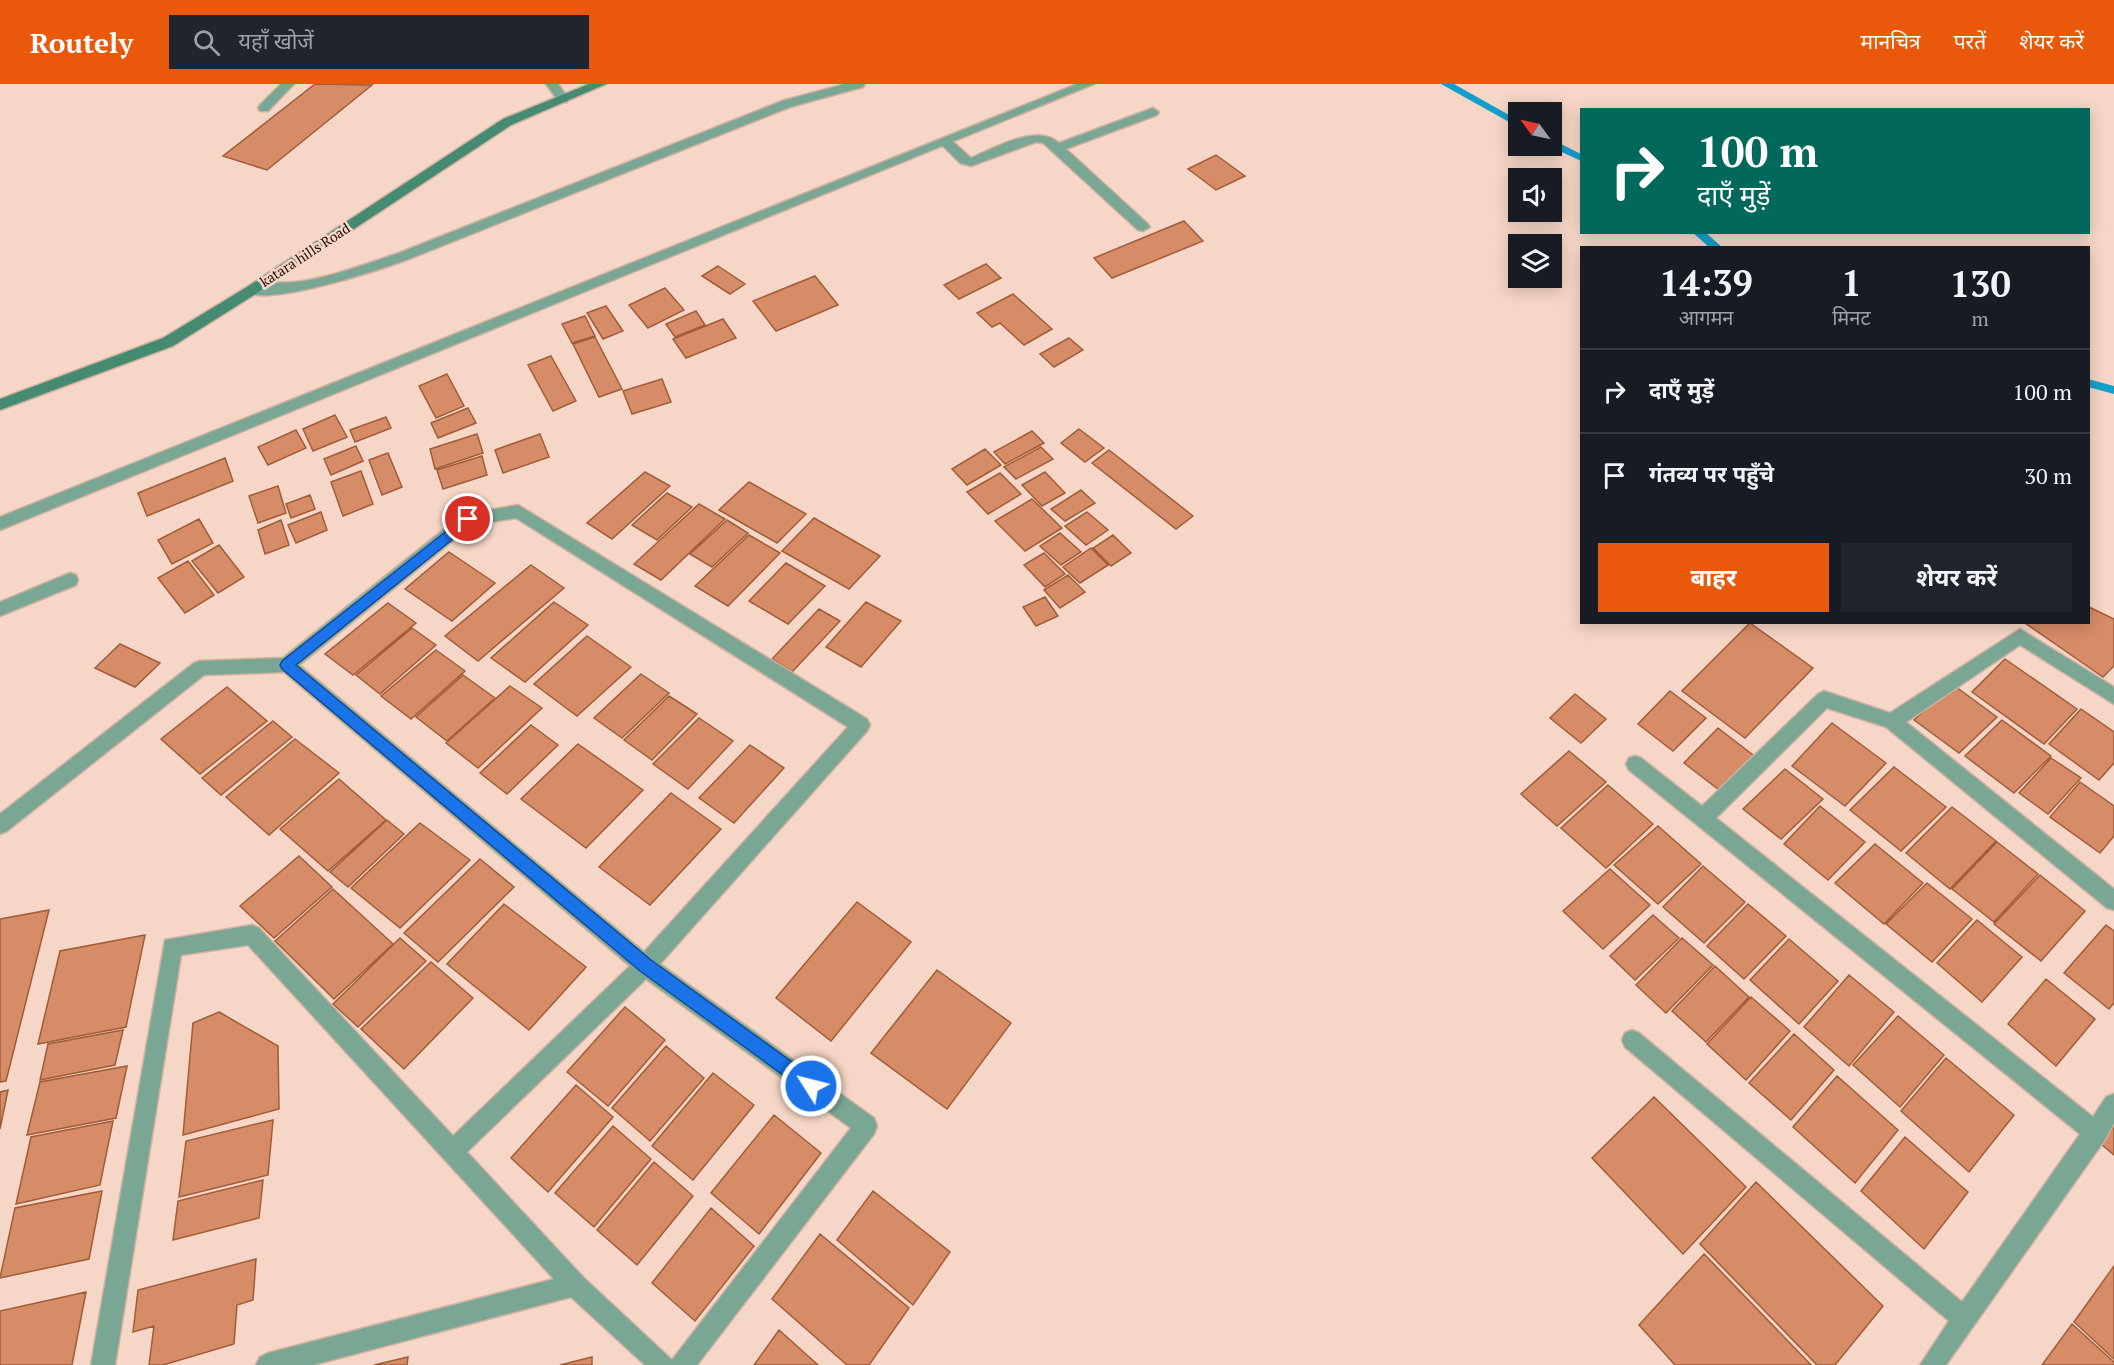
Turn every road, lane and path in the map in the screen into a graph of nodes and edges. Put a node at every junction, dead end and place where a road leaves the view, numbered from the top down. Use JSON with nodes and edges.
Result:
{"nodes":[{"id":1,"x":288,"y":84,"type":"edge"},
{"id":2,"x":552,"y":84,"type":"edge"},
{"id":3,"x":600,"y":84,"type":"edge"},
{"id":4,"x":859,"y":84,"type":"edge"},
{"id":5,"x":1088,"y":84,"type":"edge"},
{"id":6,"x":563,"y":99,"type":"junction"},
{"id":7,"x":264,"y":108,"type":"dead end"},
{"id":8,"x":1153,"y":111,"type":"dead end"},
{"id":9,"x":945,"y":142,"type":"junction"},
{"id":10,"x":1058,"y":148,"type":"junction"},
{"id":11,"x":1143,"y":227,"type":"dead end"},
{"id":12,"x":252,"y":290,"type":"junction"},
{"id":13,"x":0,"y":405,"type":"edge"},
{"id":14,"x":0,"y":524,"type":"edge"},
{"id":15,"x":70,"y":580,"type":"dead end"},
{"id":16,"x":0,"y":609,"type":"edge"},
{"id":17,"x":287,"y":665,"type":"junction"},
{"id":18,"x":2114,"y":696,"type":"edge"},
{"id":19,"x":1892,"y":721,"type":"junction"},
{"id":20,"x":1635,"y":764,"type":"dead end"},
{"id":21,"x":1703,"y":818,"type":"junction"},
{"id":22,"x":0,"y":825,"type":"edge"},
{"id":23,"x":2114,"y":901,"type":"edge"},
{"id":24,"x":645,"y":966,"type":"junction"},
{"id":25,"x":1632,"y":1040,"type":"dead end"},
{"id":26,"x":2114,"y":1105,"type":"edge"},
{"id":27,"x":2096,"y":1133,"type":"junction"},
{"id":28,"x":452,"y":1152,"type":"junction"},
{"id":29,"x":575,"y":1285,"type":"junction"},
{"id":30,"x":1965,"y":1319,"type":"junction"},
{"id":31,"x":103,"y":1365,"type":"edge"},
{"id":32,"x":268,"y":1365,"type":"edge"},
{"id":33,"x":662,"y":1365,"type":"edge"},
{"id":34,"x":682,"y":1365,"type":"edge"},
{"id":35,"x":1932,"y":1365,"type":"edge"}],
"edges":[{"from":1,"to":7,"type":"street"},
{"from":2,"to":6,"type":"street"},
{"from":3,"to":6,"type":"main road","name":"katara hills Road"},
{"from":4,"to":12,"type":"street"},
{"from":5,"to":9,"type":"street"},
{"from":6,"to":12,"type":"main road","name":"katara hills Road"},
{"from":8,"to":10,"type":"street"},
{"from":9,"to":10,"type":"street"},
{"from":9,"to":14,"type":"street"},
{"from":10,"to":11,"type":"street"},
{"from":12,"to":13,"type":"main road","name":"katara hills Road"},
{"from":15,"to":16,"type":"street"},
{"from":17,"to":22,"type":"street"},
{"from":17,"to":24,"type":"street"},
{"from":17,"to":24,"type":"street"},
{"from":18,"to":19,"type":"street"},
{"from":19,"to":21,"type":"street"},
{"from":19,"to":23,"type":"street"},
{"from":20,"to":21,"type":"street"},
{"from":21,"to":27,"type":"street"},
{"from":24,"to":28,"type":"street"},
{"from":24,"to":34,"type":"street"},
{"from":25,"to":30,"type":"street"},
{"from":26,"to":27,"type":"street"},
{"from":27,"to":30,"type":"street"},
{"from":28,"to":29,"type":"street"},
{"from":28,"to":31,"type":"street"},
{"from":29,"to":32,"type":"street"},
{"from":29,"to":33,"type":"street"},
{"from":30,"to":35,"type":"street"}]}
